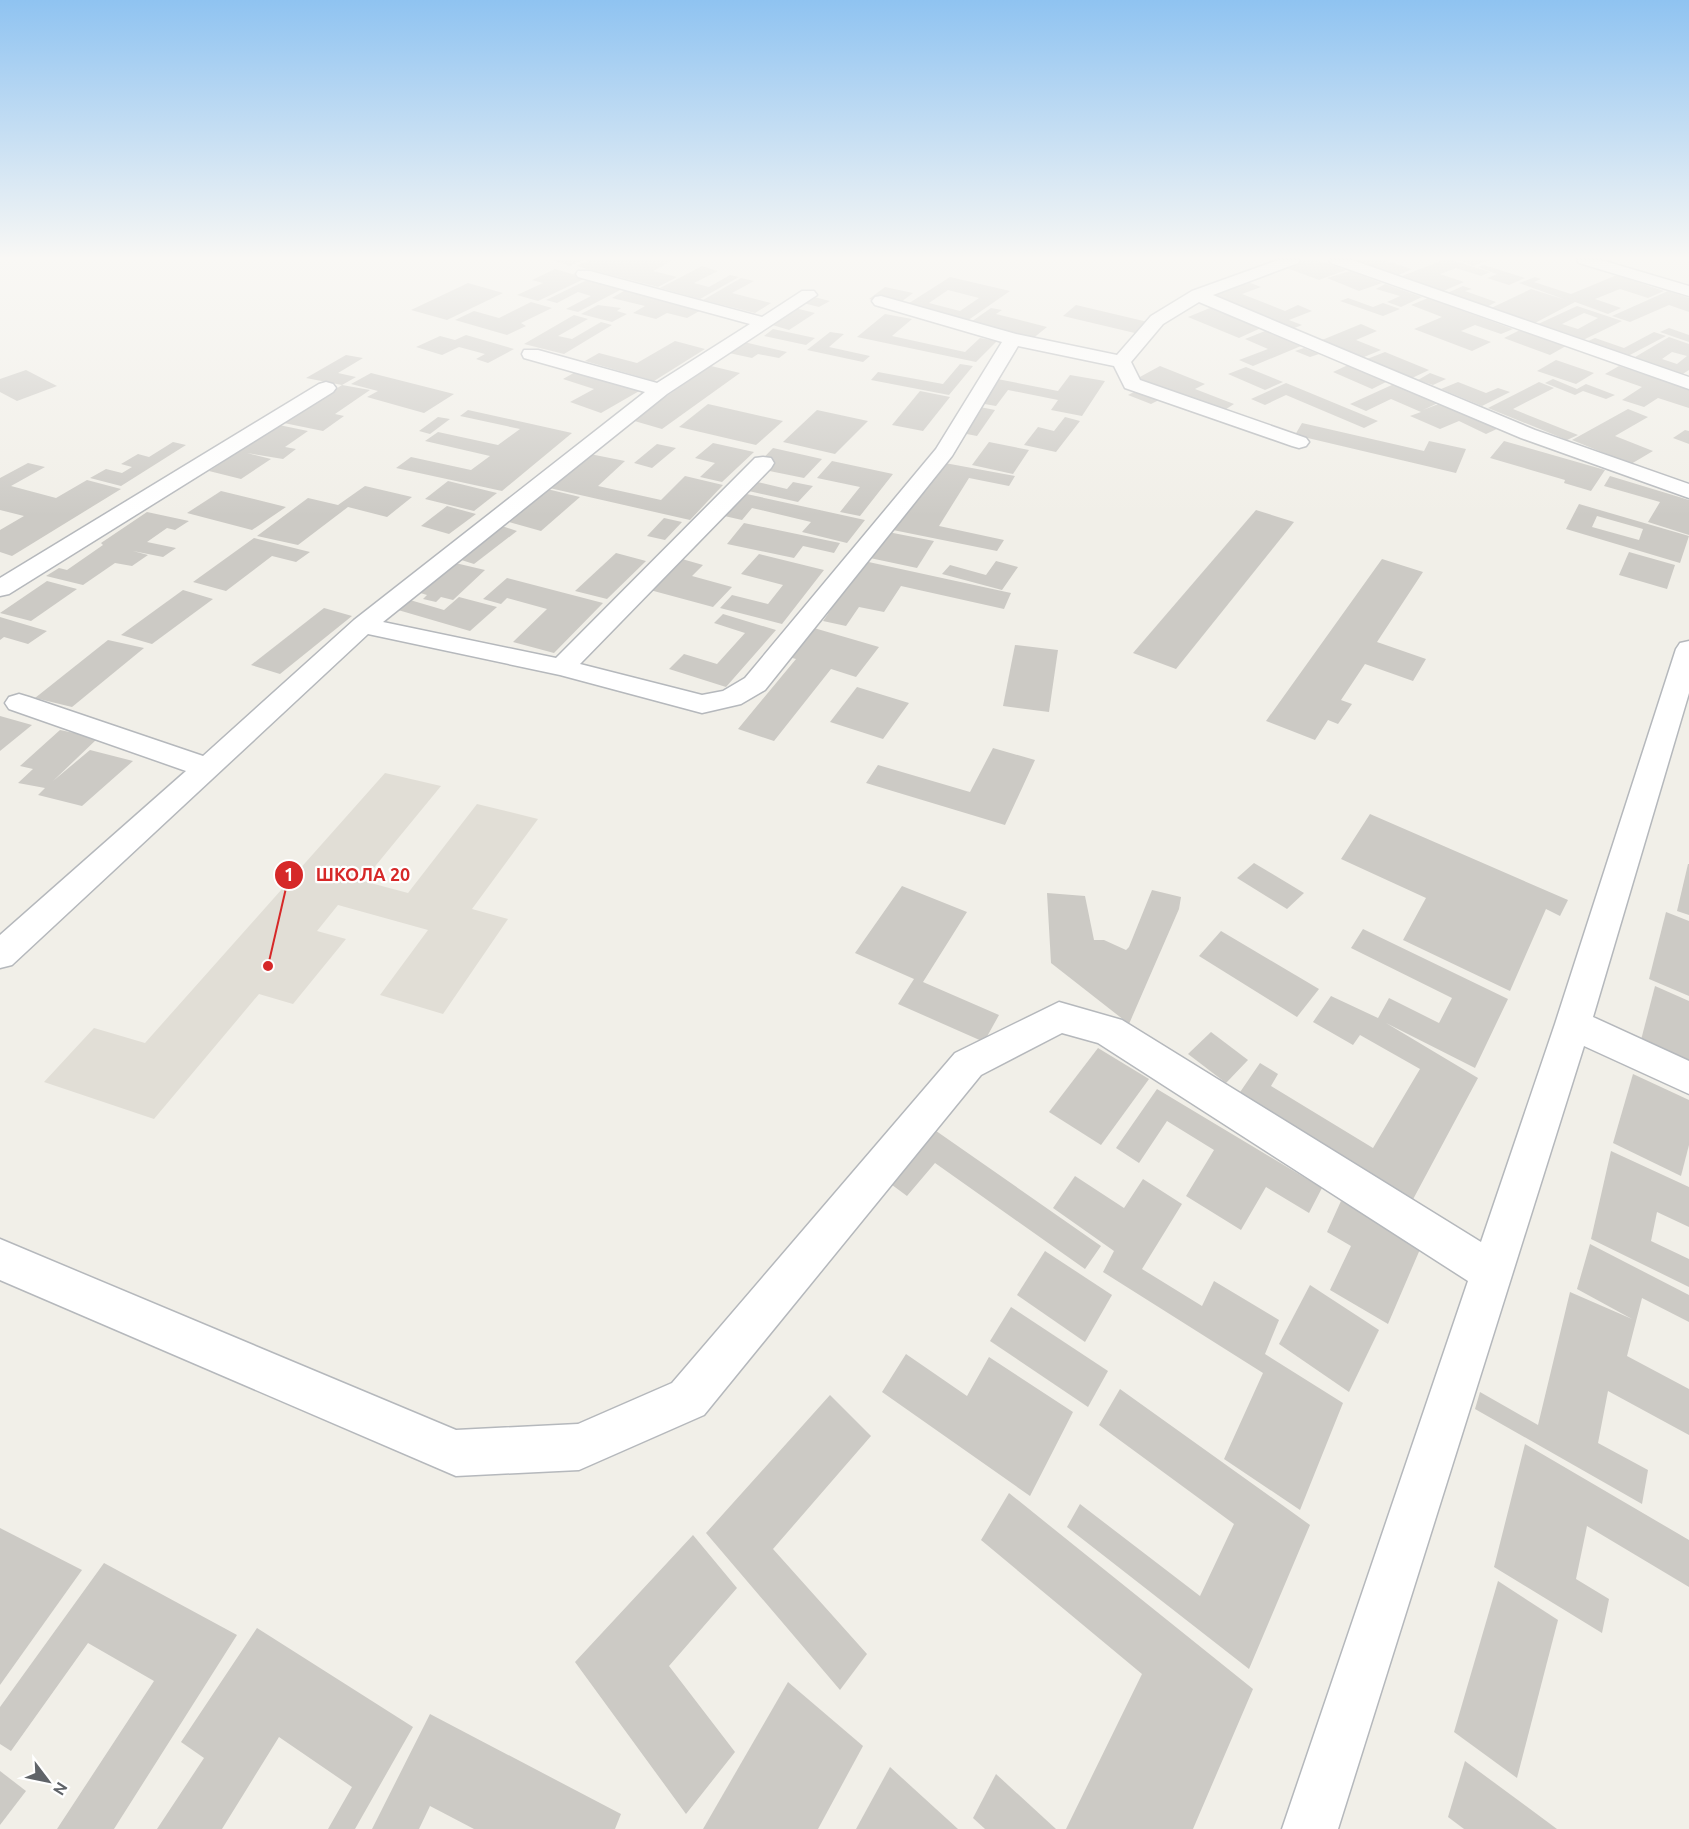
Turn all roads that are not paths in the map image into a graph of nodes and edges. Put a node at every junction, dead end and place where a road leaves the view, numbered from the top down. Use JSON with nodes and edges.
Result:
{"nodes":[{"id":1,"x":729,"y":345,"type":"edge"},
{"id":2,"x":1009,"y":345,"type":"edge"},
{"id":3,"x":1043,"y":345,"type":"edge"},
{"id":4,"x":1135,"y":345,"type":"edge"},
{"id":5,"x":1318,"y":345,"type":"edge"},
{"id":6,"x":1581,"y":345,"type":"edge"},
{"id":7,"x":531,"y":354,"type":"dead end"},
{"id":8,"x":1121,"y":362,"type":"junction"},
{"id":9,"x":1689,"y":383,"type":"edge"},
{"id":10,"x":326,"y":388,"type":"dead end"},
{"id":11,"x":660,"y":390,"type":"junction"},
{"id":12,"x":1299,"y":442,"type":"dead end"},
{"id":13,"x":763,"y":463,"type":"dead end"},
{"id":14,"x":1689,"y":491,"type":"edge"},
{"id":15,"x":0,"y":589,"type":"edge"},
{"id":16,"x":363,"y":625,"type":"junction"},
{"id":17,"x":1689,"y":649,"type":"edge"},
{"id":18,"x":562,"y":667,"type":"junction"},
{"id":19,"x":19,"y":703,"type":"dead end"},
{"id":20,"x":1681,"y":706,"type":"edge"},
{"id":21,"x":208,"y":768,"type":"junction"},
{"id":22,"x":0,"y":955,"type":"edge"},
{"id":23,"x":1573,"y":1024,"type":"junction"},
{"id":24,"x":1689,"y":1078,"type":"edge"},
{"id":25,"x":0,"y":1259,"type":"edge"},
{"id":26,"x":1492,"y":1272,"type":"junction"},
{"id":27,"x":1310,"y":1829,"type":"edge"}],
"edges":[{"from":1,"to":11,"type":"street"},
{"from":2,"to":18,"type":"street"},
{"from":3,"to":8,"type":"street"},
{"from":4,"to":8,"type":"street"},
{"from":5,"to":14,"type":"street"},
{"from":6,"to":9,"type":"street"},
{"from":7,"to":11,"type":"street"},
{"from":8,"to":12,"type":"street"},
{"from":10,"to":15,"type":"street"},
{"from":11,"to":16,"type":"street"},
{"from":13,"to":18,"type":"street"},
{"from":16,"to":18,"type":"street"},
{"from":16,"to":21,"type":"street"},
{"from":17,"to":20,"type":"street"},
{"from":19,"to":21,"type":"street"},
{"from":20,"to":23,"type":"street"},
{"from":21,"to":22,"type":"street"},
{"from":23,"to":24,"type":"street"},
{"from":23,"to":26,"type":"street"},
{"from":25,"to":26,"type":"street"},
{"from":26,"to":27,"type":"street"}]}
